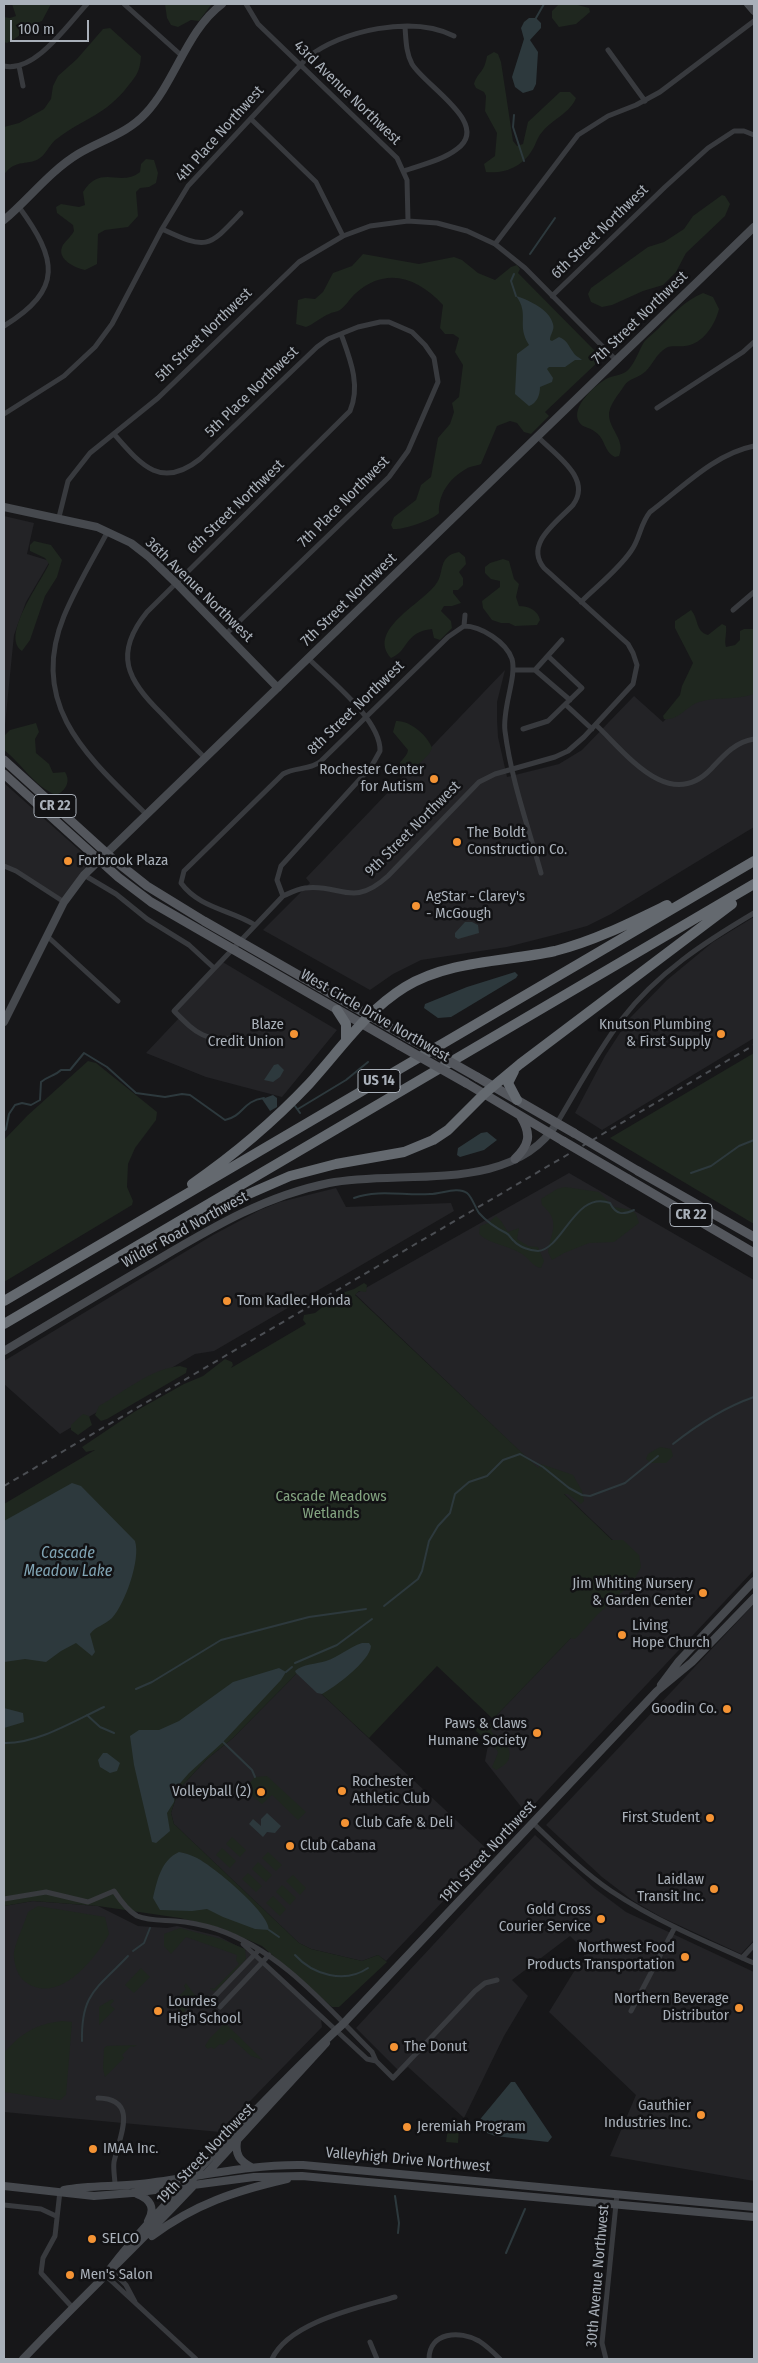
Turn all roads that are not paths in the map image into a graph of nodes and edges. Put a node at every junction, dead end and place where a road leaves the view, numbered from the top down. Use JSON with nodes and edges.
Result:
{"nodes":[{"id":1,"x":87,"y":4,"type":"edge"},
{"id":2,"x":124,"y":4,"type":"edge"},
{"id":3,"x":222,"y":4,"type":"edge"},
{"id":4,"x":246,"y":4,"type":"edge"},
{"id":5,"x":748,"y":4,"type":"edge"},
{"id":6,"x":754,"y":11,"type":"edge"},
{"id":7,"x":754,"y":21,"type":"edge"},
{"id":8,"x":405,"y":27,"type":"junction"},
{"id":9,"x":454,"y":36,"type":"dead end"},
{"id":10,"x":608,"y":50,"type":"dead end"},
{"id":11,"x":182,"y":56,"type":"junction"},
{"id":12,"x":301,"y":64,"type":"junction"},
{"id":13,"x":4,"y":66,"type":"edge"},
{"id":14,"x":19,"y":66,"type":"junction"},
{"id":15,"x":23,"y":86,"type":"dead end"},
{"id":16,"x":645,"y":101,"type":"junction"},
{"id":17,"x":251,"y":119,"type":"junction"},
{"id":18,"x":754,"y":135,"type":"edge"},
{"id":19,"x":404,"y":171,"type":"junction"},
{"id":20,"x":19,"y":207,"type":"junction"},
{"id":21,"x":241,"y":213,"type":"dead end"},
{"id":22,"x":4,"y":220,"type":"edge"},
{"id":23,"x":408,"y":221,"type":"junction"},
{"id":24,"x":754,"y":227,"type":"edge"},
{"id":25,"x":162,"y":229,"type":"junction"},
{"id":26,"x":343,"y":236,"type":"junction"},
{"id":27,"x":494,"y":244,"type":"junction"},
{"id":28,"x":552,"y":296,"type":"junction"},
{"id":29,"x":4,"y":326,"type":"edge"},
{"id":30,"x":341,"y":334,"type":"junction"},
{"id":31,"x":418,"y":338,"type":"joint"},
{"id":32,"x":754,"y":342,"type":"edge"},
{"id":33,"x":616,"y":360,"type":"junction"},
{"id":34,"x":657,"y":408,"type":"dead end"},
{"id":35,"x":4,"y":414,"type":"edge"},
{"id":36,"x":114,"y":434,"type":"junction"},
{"id":37,"x":537,"y":436,"type":"junction"},
{"id":38,"x":754,"y":446,"type":"edge"},
{"id":39,"x":4,"y":507,"type":"edge"},
{"id":40,"x":59,"y":517,"type":"junction"},
{"id":41,"x":108,"y":531,"type":"junction"},
{"id":42,"x":176,"y":583,"type":"junction"},
{"id":43,"x":754,"y":592,"type":"edge"},
{"id":44,"x":581,"y":602,"type":"junction"},
{"id":45,"x":733,"y":610,"type":"dead end"},
{"id":46,"x":465,"y":615,"type":"dead end"},
{"id":47,"x":464,"y":626,"type":"junction"},
{"id":48,"x":226,"y":634,"type":"junction"},
{"id":49,"x":562,"y":640,"type":"dead end"},
{"id":50,"x":548,"y":656,"type":"junction"},
{"id":51,"x":309,"y":659,"type":"junction"},
{"id":52,"x":513,"y":670,"type":"junction"},
{"id":53,"x":535,"y":670,"type":"junction"},
{"id":54,"x":278,"y":688,"type":"junction"},
{"id":55,"x":568,"y":703,"type":"junction"},
{"id":56,"x":366,"y":718,"type":"junction"},
{"id":57,"x":594,"y":727,"type":"junction"},
{"id":58,"x":524,"y":729,"type":"dead end"},
{"id":59,"x":754,"y":739,"type":"edge"},
{"id":60,"x":205,"y":758,"type":"junction"},
{"id":61,"x":4,"y":760,"type":"edge"},
{"id":62,"x":513,"y":769,"type":"junction"},
{"id":63,"x":4,"y":774,"type":"edge"},
{"id":64,"x":147,"y":815,"type":"junction"},
{"id":65,"x":107,"y":853,"type":"junction"},
{"id":66,"x":100,"y":860,"type":"junction"},
{"id":67,"x":754,"y":860,"type":"edge"},
{"id":68,"x":4,"y":866,"type":"edge"},
{"id":69,"x":737,"y":870,"type":"junction"},
{"id":70,"x":541,"y":872,"type":"dead end"},
{"id":71,"x":84,"y":875,"type":"junction"},
{"id":72,"x":754,"y":884,"type":"edge"},
{"id":73,"x":754,"y":889,"type":"edge"},
{"id":74,"x":283,"y":896,"type":"junction"},
{"id":75,"x":64,"y":902,"type":"junction"},
{"id":76,"x":754,"y":913,"type":"edge"},
{"id":77,"x":255,"y":925,"type":"junction"},
{"id":78,"x":47,"y":936,"type":"junction"},
{"id":79,"x":239,"y":941,"type":"junction"},
{"id":80,"x":231,"y":949,"type":"junction"},
{"id":81,"x":214,"y":968,"type":"junction"},
{"id":82,"x":118,"y":1001,"type":"dead end"},
{"id":83,"x":337,"y":1010,"type":"junction"},
{"id":84,"x":369,"y":1016,"type":"junction"},
{"id":85,"x":4,"y":1022,"type":"edge"},
{"id":86,"x":361,"y":1024,"type":"junction"},
{"id":87,"x":238,"y":1037,"type":"dead end"},
{"id":88,"x":345,"y":1043,"type":"junction"},
{"id":89,"x":516,"y":1068,"type":"junction"},
{"id":90,"x":493,"y":1087,"type":"junction"},
{"id":91,"x":484,"y":1094,"type":"junction"},
{"id":92,"x":517,"y":1100,"type":"junction"},
{"id":93,"x":519,"y":1115,"type":"junction"},
{"id":94,"x":557,"y":1123,"type":"junction"},
{"id":95,"x":551,"y":1133,"type":"junction"},
{"id":96,"x":515,"y":1159,"type":"junction"},
{"id":97,"x":754,"y":1237,"type":"edge"},
{"id":98,"x":143,"y":1242,"type":"junction"},
{"id":99,"x":103,"y":1243,"type":"junction"},
{"id":100,"x":754,"y":1253,"type":"edge"},
{"id":101,"x":4,"y":1301,"type":"edge"},
{"id":102,"x":4,"y":1324,"type":"edge"},
{"id":103,"x":4,"y":1350,"type":"edge"},
{"id":104,"x":754,"y":1581,"type":"edge"},
{"id":105,"x":754,"y":1598,"type":"edge"},
{"id":106,"x":657,"y":1690,"type":"junction"},
{"id":107,"x":534,"y":1824,"type":"junction"},
{"id":108,"x":4,"y":1899,"type":"edge"},
{"id":109,"x":675,"y":1927,"type":"junction"},
{"id":110,"x":754,"y":1945,"type":"edge"},
{"id":111,"x":258,"y":1951,"type":"junction"},
{"id":112,"x":269,"y":1955,"type":"junction"},
{"id":113,"x":742,"y":1958,"type":"junction"},
{"id":114,"x":264,"y":1961,"type":"junction"},
{"id":115,"x":754,"y":1963,"type":"edge"},
{"id":116,"x":497,"y":1980,"type":"dead end"},
{"id":117,"x":212,"y":1999,"type":"dead end"},
{"id":118,"x":220,"y":2007,"type":"dead end"},
{"id":119,"x":631,"y":2011,"type":"dead end"},
{"id":120,"x":343,"y":2024,"type":"junction"},
{"id":121,"x":336,"y":2030,"type":"junction"},
{"id":122,"x":376,"y":2061,"type":"junction"},
{"id":123,"x":98,"y":2098,"type":"dead end"},
{"id":124,"x":237,"y":2142,"type":"junction"},
{"id":125,"x":251,"y":2167,"type":"junction"},
{"id":126,"x":208,"y":2173,"type":"junction"},
{"id":127,"x":302,"y":2176,"type":"junction"},
{"id":128,"x":195,"y":2179,"type":"junction"},
{"id":129,"x":4,"y":2186,"type":"edge"},
{"id":130,"x":115,"y":2186,"type":"junction"},
{"id":131,"x":183,"y":2186,"type":"junction"},
{"id":132,"x":60,"y":2191,"type":"junction"},
{"id":133,"x":132,"y":2193,"type":"junction"},
{"id":134,"x":617,"y":2194,"type":"junction"},
{"id":135,"x":616,"y":2204,"type":"junction"},
{"id":136,"x":4,"y":2205,"type":"edge"},
{"id":137,"x":754,"y":2207,"type":"edge"},
{"id":138,"x":56,"y":2216,"type":"junction"},
{"id":139,"x":754,"y":2217,"type":"edge"},
{"id":140,"x":143,"y":2228,"type":"junction"},
{"id":141,"x":134,"y":2249,"type":"junction"},
{"id":142,"x":107,"y":2272,"type":"junction"},
{"id":143,"x":395,"y":2297,"type":"dead end"},
{"id":144,"x":72,"y":2307,"type":"junction"},
{"id":145,"x":370,"y":2342,"type":"dead end"},
{"id":146,"x":23,"y":2359,"type":"edge"},
{"id":147,"x":196,"y":2359,"type":"edge"},
{"id":148,"x":272,"y":2359,"type":"edge"},
{"id":149,"x":377,"y":2359,"type":"edge"},
{"id":150,"x":429,"y":2359,"type":"edge"},
{"id":151,"x":500,"y":2359,"type":"edge"},
{"id":152,"x":606,"y":2359,"type":"edge"}],
"edges":[{"from":1,"to":14,"type":"street"},
{"from":2,"to":11,"type":"street"},
{"from":3,"to":11,"type":"main road"},
{"from":4,"to":12,"type":"street","name":"43rd Avenue Northwest"},
{"from":5,"to":6,"type":"main road"},
{"from":7,"to":16,"type":"street"},
{"from":8,"to":9,"type":"street","name":"4th Place Northwest"},
{"from":8,"to":12,"type":"street","name":"4th Place Northwest"},
{"from":8,"to":19,"type":"street"},
{"from":10,"to":16,"type":"street"},
{"from":11,"to":20,"type":"main road"},
{"from":12,"to":17,"type":"street","name":"4th Place Northwest"},
{"from":12,"to":19,"type":"street","name":"43rd Avenue Northwest"},
{"from":13,"to":14,"type":"street"},
{"from":14,"to":15,"type":"street"},
{"from":16,"to":27,"type":"street"},
{"from":17,"to":25,"type":"street","name":"4th Place Northwest"},
{"from":17,"to":26,"type":"street"},
{"from":18,"to":28,"type":"street","name":"6th Street Northwest"},
{"from":19,"to":23,"type":"street","name":"43rd Avenue Northwest"},
{"from":20,"to":22,"type":"main road"},
{"from":20,"to":29,"type":"street"},
{"from":21,"to":25,"type":"street"},
{"from":23,"to":26,"type":"street","name":"5th Street Northwest"},
{"from":23,"to":27,"type":"street"},
{"from":24,"to":33,"type":"main road","name":"7th Street Northwest"},
{"from":25,"to":35,"type":"street","name":"4th Place Northwest"},
{"from":26,"to":36,"type":"street","name":"5th Street Northwest"},
{"from":27,"to":28,"type":"street"},
{"from":28,"to":33,"type":"street"},
{"from":30,"to":31,"type":"street","name":"5th Place Northwest"},
{"from":30,"to":36,"type":"street","name":"5th Place Northwest"},
{"from":30,"to":42,"type":"street","name":"6th Street Northwest"},
{"from":31,"to":48,"type":"street","name":"7th Place Northwest"},
{"from":32,"to":34,"type":"street"},
{"from":33,"to":37,"type":"main road","name":"7th Street Northwest"},
{"from":36,"to":40,"type":"street","name":"5th Street Northwest"},
{"from":37,"to":44,"type":"street"},
{"from":37,"to":51,"type":"main road","name":"7th Street Northwest"},
{"from":38,"to":44,"type":"street"},
{"from":39,"to":40,"type":"main road","name":"36th Avenue Northwest"},
{"from":40,"to":41,"type":"main road","name":"36th Avenue Northwest"},
{"from":41,"to":42,"type":"main road","name":"36th Avenue Northwest"},
{"from":41,"to":64,"type":"street"},
{"from":42,"to":48,"type":"main road","name":"36th Avenue Northwest"},
{"from":42,"to":60,"type":"street","name":"6th Street Northwest"},
{"from":43,"to":45,"type":"street"},
{"from":44,"to":57,"type":"street","name":"9th Street Northwest"},
{"from":46,"to":47,"type":"street"},
{"from":47,"to":52,"type":"street"},
{"from":47,"to":56,"type":"street","name":"8th Street Northwest"},
{"from":48,"to":54,"type":"main road","name":"36th Avenue Northwest"},
{"from":49,"to":50,"type":"street"},
{"from":50,"to":53,"type":"street"},
{"from":50,"to":55,"type":"street"},
{"from":51,"to":54,"type":"main road","name":"7th Street Northwest"},
{"from":51,"to":56,"type":"street"},
{"from":52,"to":53,"type":"street"},
{"from":52,"to":62,"type":"street"},
{"from":53,"to":55,"type":"street"},
{"from":54,"to":60,"type":"main road","name":"7th Street Northwest"},
{"from":55,"to":57,"type":"street"},
{"from":55,"to":58,"type":"street"},
{"from":56,"to":74,"type":"street"},
{"from":56,"to":77,"type":"street","name":"8th Street Northwest"},
{"from":57,"to":59,"type":"street"},
{"from":57,"to":62,"type":"street","name":"9th Street Northwest"},
{"from":60,"to":64,"type":"main road","name":"7th Street Northwest"},
{"from":61,"to":65,"type":"main road","name":"West Circle Drive Northwest","number":"CR 22"},
{"from":62,"to":70,"type":"street"},
{"from":62,"to":74,"type":"street","name":"9th Street Northwest"},
{"from":63,"to":66,"type":"main road","name":"West Circle Drive Northwest","number":"CR 22"},
{"from":64,"to":65,"type":"main road","name":"7th Street Northwest"},
{"from":65,"to":66,"type":"main road","name":"7th Street Northwest"},
{"from":65,"to":79,"type":"main road","name":"West Circle Drive Northwest","number":"CR 22"},
{"from":66,"to":71,"type":"main road","name":"7th Street Northwest"},
{"from":66,"to":80,"type":"main road","name":"West Circle Drive Northwest","number":"CR 22"},
{"from":67,"to":69,"type":"highway","number":"US 14"},
{"from":68,"to":75,"type":"street"},
{"from":69,"to":84,"type":"highway"},
{"from":69,"to":99,"type":"highway","number":"US 14"},
{"from":71,"to":75,"type":"main road","name":"7th Street Northwest"},
{"from":71,"to":81,"type":"street"},
{"from":72,"to":98,"type":"highway","number":"US 14"},
{"from":73,"to":89,"type":"highway"},
{"from":74,"to":77,"type":"street","name":"9th Street Northwest"},
{"from":75,"to":78,"type":"main road","name":"7th Street Northwest"},
{"from":76,"to":94,"type":"street"},
{"from":77,"to":79,"type":"street","name":"9th Street Northwest"},
{"from":78,"to":82,"type":"street"},
{"from":78,"to":85,"type":"main road","name":"7th Street Northwest"},
{"from":79,"to":80,"type":"street","name":"9th Street Northwest"},
{"from":79,"to":84,"type":"main road","name":"West Circle Drive Northwest","number":"CR 22"},
{"from":80,"to":81,"type":"street","name":"9th Street Northwest"},
{"from":80,"to":83,"type":"main road","name":"West Circle Drive Northwest","number":"CR 22"},
{"from":81,"to":87,"type":"street","name":"9th Street Northwest"},
{"from":83,"to":86,"type":"main road","name":"West Circle Drive Northwest","number":"CR 22"},
{"from":83,"to":88,"type":"highway"},
{"from":84,"to":86,"type":"highway"},
{"from":84,"to":90,"type":"main road","name":"West Circle Drive Northwest","number":"CR 22","bridge":true},
{"from":86,"to":88,"type":"highway"},
{"from":86,"to":91,"type":"main road","name":"West Circle Drive Northwest","number":"CR 22","bridge":true},
{"from":88,"to":99,"type":"highway"},
{"from":89,"to":90,"type":"highway"},
{"from":89,"to":92,"type":"highway"},
{"from":90,"to":91,"type":"highway"},
{"from":90,"to":92,"type":"main road","name":"West Circle Drive Northwest","number":"CR 22"},
{"from":91,"to":93,"type":"main road","name":"West Circle Drive Northwest","number":"CR 22"},
{"from":91,"to":98,"type":"highway"},
{"from":92,"to":94,"type":"main road","name":"West Circle Drive Northwest","number":"CR 22"},
{"from":93,"to":95,"type":"main road","name":"West Circle Drive Northwest","number":"CR 22"},
{"from":93,"to":96,"type":"main road"},
{"from":94,"to":95,"type":"main road","name":"Wilder Road Northwest"},
{"from":94,"to":97,"type":"main road","name":"West Circle Drive Northwest","number":"CR 22","bridge":true},
{"from":95,"to":96,"type":"main road","name":"Wilder Road Northwest"},
{"from":95,"to":100,"type":"main road","name":"West Circle Drive Northwest","number":"CR 22","bridge":true},
{"from":96,"to":103,"type":"main road","name":"Wilder Road Northwest"},
{"from":98,"to":102,"type":"highway","number":"US 14"},
{"from":99,"to":101,"type":"highway","number":"US 14"},
{"from":104,"to":106,"type":"main road","name":"19th Street Northwest"},
{"from":105,"to":106,"type":"main road","name":"19th Street Northwest"},
{"from":106,"to":107,"type":"main road","name":"19th Street Northwest"},
{"from":107,"to":109,"type":"street"},
{"from":107,"to":120,"type":"main road","name":"19th Street Northwest"},
{"from":108,"to":111,"type":"street"},
{"from":109,"to":113,"type":"street"},
{"from":109,"to":119,"type":"street"},
{"from":110,"to":113,"type":"street"},
{"from":111,"to":112,"type":"street"},
{"from":111,"to":114,"type":"street"},
{"from":111,"to":117,"type":"street"},
{"from":112,"to":114,"type":"street"},
{"from":112,"to":120,"type":"street"},
{"from":113,"to":115,"type":"street"},
{"from":114,"to":118,"type":"street"},
{"from":114,"to":121,"type":"street"},
{"from":116,"to":122,"type":"street"},
{"from":120,"to":121,"type":"main road","name":"19th Street Northwest"},
{"from":120,"to":122,"type":"street"},
{"from":121,"to":122,"type":"street"},
{"from":121,"to":124,"type":"main road","name":"19th Street Northwest"},
{"from":121,"to":128,"type":"main road","name":"19th Street Northwest"},
{"from":123,"to":130,"type":"street"},
{"from":124,"to":125,"type":"main road"},
{"from":124,"to":126,"type":"main road","name":"19th Street Northwest"},
{"from":125,"to":126,"type":"main road","name":"Valleyhigh Drive Northwest"},
{"from":125,"to":134,"type":"main road","name":"Valleyhigh Drive Northwest"},
{"from":126,"to":128,"type":"main road","name":"19th Street Northwest"},
{"from":127,"to":128,"type":"main road","name":"Valleyhigh Drive Northwest"},
{"from":127,"to":135,"type":"main road","name":"Valleyhigh Drive Northwest"},
{"from":127,"to":141,"type":"main road"},
{"from":128,"to":130,"type":"main road","name":"Valleyhigh Drive Northwest"},
{"from":128,"to":131,"type":"main road","name":"Valleyhigh Drive Northwest"},
{"from":128,"to":141,"type":"main road","name":"19th Street Northwest"},
{"from":129,"to":132,"type":"main road","name":"Valleyhigh Drive Northwest"},
{"from":130,"to":132,"type":"main road","name":"Valleyhigh Drive Northwest"},
{"from":131,"to":133,"type":"main road","name":"Valleyhigh Drive Northwest"},
{"from":131,"to":140,"type":"main road","name":"19th Street Northwest"},
{"from":132,"to":133,"type":"main road","name":"Valleyhigh Drive Northwest"},
{"from":132,"to":138,"type":"street"},
{"from":133,"to":140,"type":"main road"},
{"from":134,"to":135,"type":"street","name":"30th Avenue Northwest"},
{"from":134,"to":137,"type":"main road","name":"Valleyhigh Drive Northwest"},
{"from":135,"to":139,"type":"main road","name":"Valleyhigh Drive Northwest"},
{"from":135,"to":152,"type":"street","name":"30th Avenue Northwest"},
{"from":136,"to":138,"type":"street"},
{"from":138,"to":144,"type":"street"},
{"from":140,"to":142,"type":"main road","name":"19th Street Northwest"},
{"from":141,"to":142,"type":"main road","name":"19th Street Northwest"},
{"from":142,"to":144,"type":"main road","name":"19th Street Northwest"},
{"from":142,"to":147,"type":"street"},
{"from":143,"to":148,"type":"street"},
{"from":144,"to":146,"type":"main road","name":"19th Street Northwest"},
{"from":145,"to":149,"type":"street"},
{"from":150,"to":151,"type":"street"}]}
